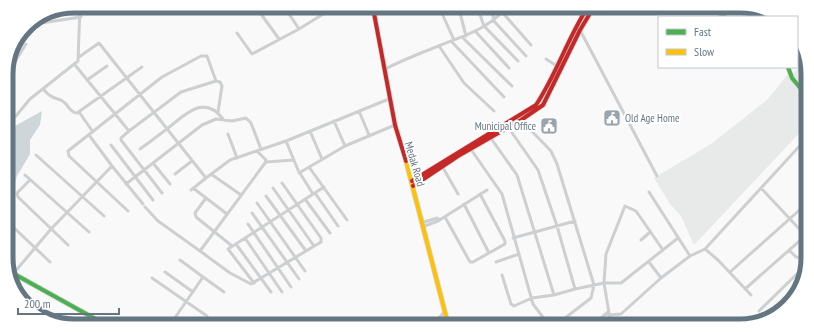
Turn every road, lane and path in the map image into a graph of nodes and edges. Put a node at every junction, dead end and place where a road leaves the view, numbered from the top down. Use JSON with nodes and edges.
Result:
{"nodes":[{"id":1,"x":81,"y":13,"type":"edge"},
{"id":2,"x":260,"y":13,"type":"edge"},
{"id":3,"x":288,"y":13,"type":"edge"},
{"id":4,"x":325,"y":13,"type":"edge"},
{"id":5,"x":373,"y":13,"type":"edge"},
{"id":6,"x":442,"y":13,"type":"edge"},
{"id":7,"x":460,"y":13,"type":"edge"},
{"id":8,"x":479,"y":13,"type":"edge"},
{"id":9,"x":492,"y":13,"type":"edge"},
{"id":10,"x":501,"y":13,"type":"edge"},
{"id":11,"x":506,"y":13,"type":"edge"},
{"id":12,"x":584,"y":13,"type":"edge"},
{"id":13,"x":589,"y":14,"type":"edge"},
{"id":14,"x":81,"y":17,"type":"junction"},
{"id":15,"x":494,"y":20,"type":"junction"},
{"id":16,"x":41,"y":23,"type":"edge"},
{"id":17,"x":484,"y":26,"type":"junction"},
{"id":18,"x":299,"y":29,"type":"junction"},
{"id":19,"x":580,"y":30,"type":"junction"},
{"id":20,"x":475,"y":31,"type":"junction"},
{"id":21,"x":237,"y":33,"type":"dead end"},
{"id":22,"x":465,"y":37,"type":"junction"},
{"id":23,"x":279,"y":40,"type":"junction"},
{"id":24,"x":453,"y":41,"type":"junction"},
{"id":25,"x":26,"y":44,"type":"dead end"},
{"id":26,"x":531,"y":45,"type":"dead end"},
{"id":27,"x":439,"y":46,"type":"junction"},
{"id":28,"x":526,"y":56,"type":"dead end"},
{"id":29,"x":79,"y":57,"type":"junction"},
{"id":30,"x":18,"y":58,"type":"joint"},
{"id":31,"x":546,"y":60,"type":"dead end"},
{"id":32,"x":518,"y":62,"type":"dead end"},
{"id":33,"x":14,"y":64,"type":"edge"},
{"id":34,"x":76,"y":65,"type":"junction"},
{"id":35,"x":107,"y":66,"type":"dead end"},
{"id":36,"x":557,"y":66,"type":"junction"},
{"id":37,"x":142,"y":67,"type":"dead end"},
{"id":38,"x":509,"y":68,"type":"dead end"},
{"id":39,"x":788,"y":68,"type":"edge"},
{"id":40,"x":383,"y":70,"type":"junction"},
{"id":41,"x":126,"y":78,"type":"junction"},
{"id":42,"x":87,"y":80,"type":"junction"},
{"id":43,"x":216,"y":81,"type":"junction"},
{"id":44,"x":512,"y":86,"type":"dead end"},
{"id":45,"x":801,"y":89,"type":"edge"},
{"id":46,"x":44,"y":90,"type":"junction"},
{"id":47,"x":140,"y":94,"type":"junction"},
{"id":48,"x":100,"y":96,"type":"junction"},
{"id":49,"x":504,"y":97,"type":"dead end"},
{"id":50,"x":388,"y":99,"type":"junction"},
{"id":51,"x":541,"y":99,"type":"junction"},
{"id":52,"x":544,"y":103,"type":"junction"},
{"id":53,"x":359,"y":111,"type":"junction"},
{"id":54,"x":494,"y":111,"type":"dead end"},
{"id":55,"x":79,"y":112,"type":"junction"},
{"id":56,"x":153,"y":112,"type":"junction"},
{"id":57,"x":218,"y":112,"type":"junction"},
{"id":58,"x":115,"y":114,"type":"junction"},
{"id":59,"x":13,"y":118,"type":"edge"},
{"id":60,"x":223,"y":119,"type":"junction"},
{"id":61,"x":521,"y":120,"type":"junction"},
{"id":62,"x":334,"y":121,"type":"junction"},
{"id":63,"x":395,"y":125,"type":"junction"},
{"id":64,"x":167,"y":128,"type":"junction"},
{"id":65,"x":508,"y":128,"type":"junction"},
{"id":66,"x":129,"y":131,"type":"junction"},
{"id":67,"x":310,"y":131,"type":"junction"},
{"id":68,"x":93,"y":132,"type":"junction"},
{"id":69,"x":228,"y":134,"type":"dead end"},
{"id":70,"x":89,"y":135,"type":"junction"},
{"id":71,"x":369,"y":135,"type":"junction"},
{"id":72,"x":490,"y":137,"type":"junction"},
{"id":73,"x":286,"y":141,"type":"junction"},
{"id":74,"x":178,"y":143,"type":"junction"},
{"id":75,"x":801,"y":144,"type":"edge"},
{"id":76,"x":111,"y":146,"type":"dead end"},
{"id":77,"x":345,"y":146,"type":"junction"},
{"id":78,"x":470,"y":148,"type":"junction"},
{"id":79,"x":140,"y":149,"type":"dead end"},
{"id":80,"x":261,"y":149,"type":"junction"},
{"id":81,"x":257,"y":151,"type":"junction"},
{"id":82,"x":36,"y":155,"type":"dead end"},
{"id":83,"x":237,"y":158,"type":"junction"},
{"id":84,"x":322,"y":159,"type":"junction"},
{"id":85,"x":294,"y":160,"type":"junction"},
{"id":86,"x":192,"y":161,"type":"junction"},
{"id":87,"x":266,"y":162,"type":"junction"},
{"id":88,"x":153,"y":163,"type":"junction"},
{"id":89,"x":112,"y":166,"type":"junction"},
{"id":90,"x":442,"y":166,"type":"junction"},
{"id":91,"x":309,"y":167,"type":"junction"},
{"id":92,"x":144,"y":170,"type":"junction"},
{"id":93,"x":299,"y":173,"type":"junction"},
{"id":94,"x":175,"y":174,"type":"dead end"},
{"id":95,"x":211,"y":174,"type":"junction"},
{"id":96,"x":25,"y":175,"type":"dead end"},
{"id":97,"x":657,"y":176,"type":"dead end"},
{"id":98,"x":135,"y":177,"type":"junction"},
{"id":99,"x":206,"y":178,"type":"junction"},
{"id":100,"x":30,"y":180,"type":"junction"},
{"id":101,"x":97,"y":182,"type":"junction"},
{"id":102,"x":282,"y":183,"type":"dead end"},
{"id":103,"x":412,"y":183,"type":"junction"},
{"id":104,"x":126,"y":184,"type":"junction"},
{"id":105,"x":170,"y":184,"type":"dead end"},
{"id":106,"x":324,"y":187,"type":"junction"},
{"id":107,"x":274,"y":188,"type":"dead end"},
{"id":108,"x":761,"y":188,"type":"junction"},
{"id":109,"x":487,"y":190,"type":"dead end"},
{"id":110,"x":649,"y":192,"type":"dead end"},
{"id":111,"x":162,"y":193,"type":"dead end"},
{"id":112,"x":314,"y":194,"type":"junction"},
{"id":113,"x":458,"y":194,"type":"dead end"},
{"id":114,"x":480,"y":194,"type":"junction"},
{"id":115,"x":241,"y":196,"type":"junction"},
{"id":116,"x":266,"y":196,"type":"dead end"},
{"id":117,"x":82,"y":197,"type":"junction"},
{"id":118,"x":206,"y":198,"type":"junction"},
{"id":119,"x":306,"y":199,"type":"junction"},
{"id":120,"x":153,"y":200,"type":"dead end"},
{"id":121,"x":257,"y":203,"type":"dead end"},
{"id":122,"x":297,"y":204,"type":"junction"},
{"id":123,"x":464,"y":204,"type":"junction"},
{"id":124,"x":801,"y":209,"type":"edge"},
{"id":125,"x":289,"y":210,"type":"junction"},
{"id":126,"x":128,"y":211,"type":"dead end"},
{"id":127,"x":67,"y":212,"type":"junction"},
{"id":128,"x":252,"y":213,"type":"dead end"},
{"id":129,"x":228,"y":214,"type":"junction"},
{"id":130,"x":280,"y":215,"type":"junction"},
{"id":131,"x":104,"y":216,"type":"dead end"},
{"id":132,"x":445,"y":217,"type":"junction"},
{"id":133,"x":790,"y":219,"type":"junction"},
{"id":134,"x":347,"y":220,"type":"dead end"},
{"id":135,"x":575,"y":221,"type":"junction"},
{"id":136,"x":270,"y":222,"type":"junction"},
{"id":137,"x":248,"y":224,"type":"dead end"},
{"id":138,"x":421,"y":225,"type":"junction"},
{"id":139,"x":338,"y":226,"type":"dead end"},
{"id":140,"x":557,"y":226,"type":"junction"},
{"id":141,"x":13,"y":227,"type":"edge"},
{"id":142,"x":262,"y":227,"type":"junction"},
{"id":143,"x":51,"y":229,"type":"junction"},
{"id":144,"x":535,"y":231,"type":"junction"},
{"id":145,"x":89,"y":232,"type":"dead end"},
{"id":146,"x":214,"y":232,"type":"junction"},
{"id":147,"x":254,"y":232,"type":"junction"},
{"id":148,"x":801,"y":232,"type":"edge"},
{"id":149,"x":330,"y":233,"type":"dead end"},
{"id":150,"x":649,"y":233,"type":"junction"},
{"id":151,"x":245,"y":238,"type":"junction"},
{"id":152,"x":513,"y":238,"type":"junction"},
{"id":153,"x":678,"y":238,"type":"junction"},
{"id":154,"x":801,"y":238,"type":"edge"},
{"id":155,"x":641,"y":240,"type":"dead end"},
{"id":156,"x":236,"y":244,"type":"junction"},
{"id":157,"x":68,"y":245,"type":"dead end"},
{"id":158,"x":232,"y":246,"type":"junction"},
{"id":159,"x":314,"y":246,"type":"junction"},
{"id":160,"x":35,"y":248,"type":"junction"},
{"id":161,"x":705,"y":249,"type":"junction"},
{"id":162,"x":663,"y":250,"type":"junction"},
{"id":163,"x":789,"y":250,"type":"junction"},
{"id":164,"x":200,"y":251,"type":"junction"},
{"id":165,"x":306,"y":251,"type":"junction"},
{"id":166,"x":489,"y":253,"type":"junction"},
{"id":167,"x":519,"y":254,"type":"junction"},
{"id":168,"x":690,"y":256,"type":"junction"},
{"id":169,"x":296,"y":257,"type":"junction"},
{"id":170,"x":801,"y":258,"type":"edge"},
{"id":171,"x":180,"y":260,"type":"dead end"},
{"id":172,"x":50,"y":262,"type":"dead end"},
{"id":173,"x":496,"y":262,"type":"dead end"},
{"id":174,"x":649,"y":262,"type":"junction"},
{"id":175,"x":287,"y":263,"type":"junction"},
{"id":176,"x":278,"y":268,"type":"junction"},
{"id":177,"x":15,"y":272,"type":"edge"},
{"id":178,"x":165,"y":272,"type":"dead end"},
{"id":179,"x":305,"y":272,"type":"dead end"},
{"id":180,"x":730,"y":272,"type":"junction"},
{"id":181,"x":799,"y":272,"type":"edge"},
{"id":182,"x":269,"y":274,"type":"junction"},
{"id":183,"x":16,"y":275,"type":"edge"},
{"id":184,"x":502,"y":275,"type":"dead end"},
{"id":185,"x":203,"y":277,"type":"junction"},
{"id":186,"x":152,"y":278,"type":"dead end"},
{"id":187,"x":661,"y":278,"type":"junction"},
{"id":188,"x":261,"y":279,"type":"junction"},
{"id":189,"x":298,"y":279,"type":"dead end"},
{"id":190,"x":254,"y":283,"type":"junction"},
{"id":191,"x":604,"y":283,"type":"junction"},
{"id":192,"x":594,"y":285,"type":"junction"},
{"id":193,"x":291,"y":287,"type":"dead end"},
{"id":194,"x":575,"y":289,"type":"junction"},
{"id":195,"x":745,"y":289,"type":"junction"},
{"id":196,"x":193,"y":292,"type":"junction"},
{"id":197,"x":224,"y":292,"type":"dead end"},
{"id":198,"x":271,"y":292,"type":"dead end"},
{"id":199,"x":282,"y":292,"type":"dead end"},
{"id":200,"x":554,"y":295,"type":"junction"},
{"id":201,"x":751,"y":295,"type":"dead end"},
{"id":202,"x":532,"y":298,"type":"junction"},
{"id":203,"x":186,"y":302,"type":"junction"},
{"id":204,"x":446,"y":311,"type":"junction"},
{"id":205,"x":759,"y":312,"type":"dead end"},
{"id":206,"x":608,"y":314,"type":"junction"},
{"id":207,"x":207,"y":316,"type":"dead end"},
{"id":208,"x":92,"y":319,"type":"edge"},
{"id":209,"x":174,"y":319,"type":"edge"},
{"id":210,"x":439,"y":319,"type":"edge"},
{"id":211,"x":447,"y":319,"type":"edge"},
{"id":212,"x":544,"y":319,"type":"edge"},
{"id":213,"x":563,"y":319,"type":"edge"},
{"id":214,"x":601,"y":319,"type":"edge"},
{"id":215,"x":609,"y":319,"type":"edge"}],
"edges":[{"from":1,"to":14,"type":"street"},
{"from":2,"to":23,"type":"street"},
{"from":3,"to":18,"type":"street"},
{"from":4,"to":18,"type":"street"},
{"from":5,"to":40,"type":"street","name":"Medak Road"},
{"from":6,"to":24,"type":"street"},
{"from":7,"to":22,"type":"street"},
{"from":8,"to":17,"type":"street"},
{"from":9,"to":15,"type":"street"},
{"from":10,"to":15,"type":"street"},
{"from":11,"to":26,"type":"street"},
{"from":12,"to":36,"type":"street"},
{"from":13,"to":19,"type":"street"},
{"from":14,"to":16,"type":"street"},
{"from":14,"to":29,"type":"street"},
{"from":15,"to":17,"type":"street"},
{"from":15,"to":28,"type":"street"},
{"from":17,"to":20,"type":"street"},
{"from":17,"to":32,"type":"street"},
{"from":18,"to":23,"type":"street"},
{"from":19,"to":52,"type":"street"},
{"from":19,"to":97,"type":"street"},
{"from":20,"to":22,"type":"street"},
{"from":20,"to":38,"type":"street"},
{"from":21,"to":23,"type":"street"},
{"from":22,"to":24,"type":"street"},
{"from":22,"to":44,"type":"street"},
{"from":24,"to":27,"type":"street"},
{"from":24,"to":49,"type":"street"},
{"from":25,"to":30,"type":"street"},
{"from":27,"to":40,"type":"street"},
{"from":27,"to":54,"type":"street"},
{"from":29,"to":34,"type":"street"},
{"from":29,"to":41,"type":"street"},
{"from":30,"to":33,"type":"street"},
{"from":31,"to":36,"type":"street"},
{"from":34,"to":42,"type":"street"},
{"from":34,"to":46,"type":"street"},
{"from":35,"to":42,"type":"street"},
{"from":36,"to":51,"type":"street"},
{"from":37,"to":41,"type":"street"},
{"from":39,"to":45,"type":"street"},
{"from":40,"to":50,"type":"street","name":"Medak Road"},
{"from":41,"to":47,"type":"street"},
{"from":41,"to":48,"type":"street"},
{"from":42,"to":48,"type":"street"},
{"from":43,"to":47,"type":"street"},
{"from":43,"to":56,"type":"street"},
{"from":43,"to":57,"type":"street"},
{"from":46,"to":55,"type":"street"},
{"from":46,"to":59,"type":"street"},
{"from":47,"to":56,"type":"street"},
{"from":47,"to":58,"type":"street"},
{"from":48,"to":55,"type":"street"},
{"from":48,"to":58,"type":"street"},
{"from":50,"to":53,"type":"street"},
{"from":50,"to":63,"type":"street","name":"Medak Road"},
{"from":51,"to":52,"type":"street"},
{"from":51,"to":103,"type":"street"},
{"from":52,"to":61,"type":"street"},
{"from":53,"to":62,"type":"street"},
{"from":53,"to":71,"type":"street"},
{"from":55,"to":68,"type":"street"},
{"from":56,"to":64,"type":"street"},
{"from":56,"to":66,"type":"street"},
{"from":57,"to":60,"type":"street"},
{"from":57,"to":64,"type":"street"},
{"from":58,"to":66,"type":"street"},
{"from":58,"to":68,"type":"street"},
{"from":60,"to":74,"type":"street"},
{"from":60,"to":80,"type":"street"},
{"from":61,"to":65,"type":"street"},
{"from":61,"to":135,"type":"street"},
{"from":62,"to":67,"type":"street"},
{"from":62,"to":77,"type":"street"},
{"from":63,"to":71,"type":"street"},
{"from":63,"to":103,"type":"street","name":"Medak Road"},
{"from":64,"to":74,"type":"street"},
{"from":64,"to":79,"type":"street"},
{"from":65,"to":72,"type":"street"},
{"from":65,"to":140,"type":"street"},
{"from":66,"to":92,"type":"street"},
{"from":67,"to":73,"type":"street"},
{"from":67,"to":84,"type":"street"},
{"from":68,"to":70,"type":"street"},
{"from":69,"to":83,"type":"street"},
{"from":70,"to":89,"type":"street"},
{"from":70,"to":101,"type":"street"},
{"from":71,"to":77,"type":"street"},
{"from":72,"to":78,"type":"street"},
{"from":72,"to":144,"type":"street"},
{"from":73,"to":80,"type":"street"},
{"from":73,"to":85,"type":"street"},
{"from":74,"to":86,"type":"street"},
{"from":74,"to":88,"type":"street"},
{"from":75,"to":108,"type":"street"},
{"from":76,"to":98,"type":"street"},
{"from":77,"to":84,"type":"street"},
{"from":78,"to":90,"type":"street"},
{"from":78,"to":152,"type":"street"},
{"from":80,"to":81,"type":"street"},
{"from":81,"to":83,"type":"street"},
{"from":81,"to":87,"type":"street"},
{"from":82,"to":117,"type":"street"},
{"from":83,"to":95,"type":"street"},
{"from":84,"to":91,"type":"street"},
{"from":85,"to":87,"type":"street"},
{"from":85,"to":93,"type":"street"},
{"from":86,"to":94,"type":"street"},
{"from":86,"to":99,"type":"street"},
{"from":87,"to":115,"type":"street"},
{"from":88,"to":92,"type":"street"},
{"from":88,"to":105,"type":"street"},
{"from":89,"to":101,"type":"street"},
{"from":89,"to":104,"type":"street"},
{"from":90,"to":103,"type":"street"},
{"from":90,"to":113,"type":"street"},
{"from":91,"to":93,"type":"street"},
{"from":91,"to":106,"type":"street"},
{"from":92,"to":98,"type":"street"},
{"from":92,"to":111,"type":"street"},
{"from":93,"to":112,"type":"street"},
{"from":95,"to":99,"type":"street"},
{"from":95,"to":115,"type":"street"},
{"from":96,"to":100,"type":"street"},
{"from":98,"to":104,"type":"street"},
{"from":98,"to":120,"type":"street"},
{"from":99,"to":118,"type":"street"},
{"from":100,"to":127,"type":"street"},
{"from":100,"to":143,"type":"street"},
{"from":101,"to":117,"type":"street"},
{"from":101,"to":126,"type":"street"},
{"from":102,"to":122,"type":"street"},
{"from":103,"to":138,"type":"street","name":"Medak Road"},
{"from":104,"to":164,"type":"street"},
{"from":106,"to":112,"type":"street"},
{"from":106,"to":134,"type":"street"},
{"from":107,"to":125,"type":"street"},
{"from":108,"to":133,"type":"street"},
{"from":108,"to":161,"type":"street"},
{"from":109,"to":114,"type":"street"},
{"from":110,"to":153,"type":"street"},
{"from":112,"to":119,"type":"street"},
{"from":112,"to":139,"type":"street"},
{"from":114,"to":123,"type":"street"},
{"from":114,"to":166,"type":"street"},
{"from":115,"to":129,"type":"street"},
{"from":116,"to":130,"type":"street"},
{"from":117,"to":127,"type":"street"},
{"from":117,"to":131,"type":"street"},
{"from":118,"to":129,"type":"street"},
{"from":118,"to":146,"type":"street"},
{"from":119,"to":122,"type":"street"},
{"from":119,"to":149,"type":"street"},
{"from":121,"to":136,"type":"street"},
{"from":122,"to":125,"type":"street"},
{"from":122,"to":159,"type":"street"},
{"from":123,"to":132,"type":"street"},
{"from":123,"to":166,"type":"street"},
{"from":124,"to":133,"type":"street"},
{"from":125,"to":130,"type":"street"},
{"from":125,"to":159,"type":"street"},
{"from":127,"to":143,"type":"street"},
{"from":127,"to":145,"type":"street"},
{"from":128,"to":142,"type":"street"},
{"from":129,"to":146,"type":"street"},
{"from":130,"to":136,"type":"street"},
{"from":130,"to":165,"type":"street"},
{"from":132,"to":138,"type":"street"},
{"from":132,"to":166,"type":"street"},
{"from":133,"to":148,"type":"street"},
{"from":133,"to":180,"type":"street"},
{"from":135,"to":140,"type":"street"},
{"from":135,"to":192,"type":"street"},
{"from":136,"to":142,"type":"street"},
{"from":136,"to":169,"type":"street"},
{"from":137,"to":147,"type":"street"},
{"from":138,"to":204,"type":"street","name":"Medak Road"},
{"from":140,"to":144,"type":"street"},
{"from":140,"to":194,"type":"street"},
{"from":141,"to":160,"type":"street"},
{"from":142,"to":147,"type":"street"},
{"from":142,"to":175,"type":"street"},
{"from":143,"to":157,"type":"street"},
{"from":143,"to":160,"type":"street"},
{"from":144,"to":152,"type":"street"},
{"from":144,"to":200,"type":"street"},
{"from":146,"to":158,"type":"street"},
{"from":146,"to":164,"type":"street"},
{"from":147,"to":151,"type":"street"},
{"from":147,"to":176,"type":"street"},
{"from":150,"to":155,"type":"street"},
{"from":150,"to":162,"type":"street"},
{"from":150,"to":191,"type":"street"},
{"from":151,"to":156,"type":"street"},
{"from":151,"to":182,"type":"street"},
{"from":152,"to":167,"type":"street"},
{"from":153,"to":162,"type":"street"},
{"from":153,"to":168,"type":"street"},
{"from":154,"to":163,"type":"street"},
{"from":156,"to":158,"type":"street"},
{"from":156,"to":188,"type":"street"},
{"from":158,"to":190,"type":"street"},
{"from":159,"to":165,"type":"street"},
{"from":160,"to":172,"type":"street"},
{"from":160,"to":177,"type":"street"},
{"from":161,"to":168,"type":"street"},
{"from":161,"to":180,"type":"street"},
{"from":162,"to":174,"type":"street"},
{"from":163,"to":170,"type":"street"},
{"from":163,"to":195,"type":"street"},
{"from":164,"to":190,"type":"street"},
{"from":165,"to":169,"type":"street"},
{"from":167,"to":173,"type":"street"},
{"from":167,"to":202,"type":"street"},
{"from":168,"to":187,"type":"street"},
{"from":169,"to":175,"type":"street"},
{"from":169,"to":179,"type":"street"},
{"from":171,"to":185,"type":"street"},
{"from":174,"to":187,"type":"street"},
{"from":174,"to":191,"type":"street"},
{"from":175,"to":176,"type":"street"},
{"from":175,"to":189,"type":"street"},
{"from":176,"to":182,"type":"street"},
{"from":176,"to":193,"type":"street"},
{"from":178,"to":196,"type":"street"},
{"from":180,"to":195,"type":"street"},
{"from":181,"to":205,"type":"street"},
{"from":182,"to":188,"type":"street"},
{"from":182,"to":199,"type":"street"},
{"from":183,"to":208,"type":"street"},
{"from":184,"to":202,"type":"street"},
{"from":185,"to":196,"type":"street"},
{"from":185,"to":197,"type":"street"},
{"from":186,"to":203,"type":"street"},
{"from":187,"to":206,"type":"street"},
{"from":188,"to":190,"type":"street"},
{"from":188,"to":198,"type":"street"},
{"from":191,"to":192,"type":"street"},
{"from":191,"to":206,"type":"street"},
{"from":192,"to":194,"type":"street"},
{"from":192,"to":213,"type":"street"},
{"from":194,"to":200,"type":"street"},
{"from":195,"to":201,"type":"street"},
{"from":196,"to":203,"type":"street"},
{"from":200,"to":202,"type":"street"},
{"from":202,"to":212,"type":"street"},
{"from":203,"to":207,"type":"street"},
{"from":203,"to":209,"type":"street"},
{"from":204,"to":210,"type":"street"},
{"from":204,"to":211,"type":"street","name":"Medak Road"},
{"from":206,"to":214,"type":"street"},
{"from":206,"to":215,"type":"street"}]}
